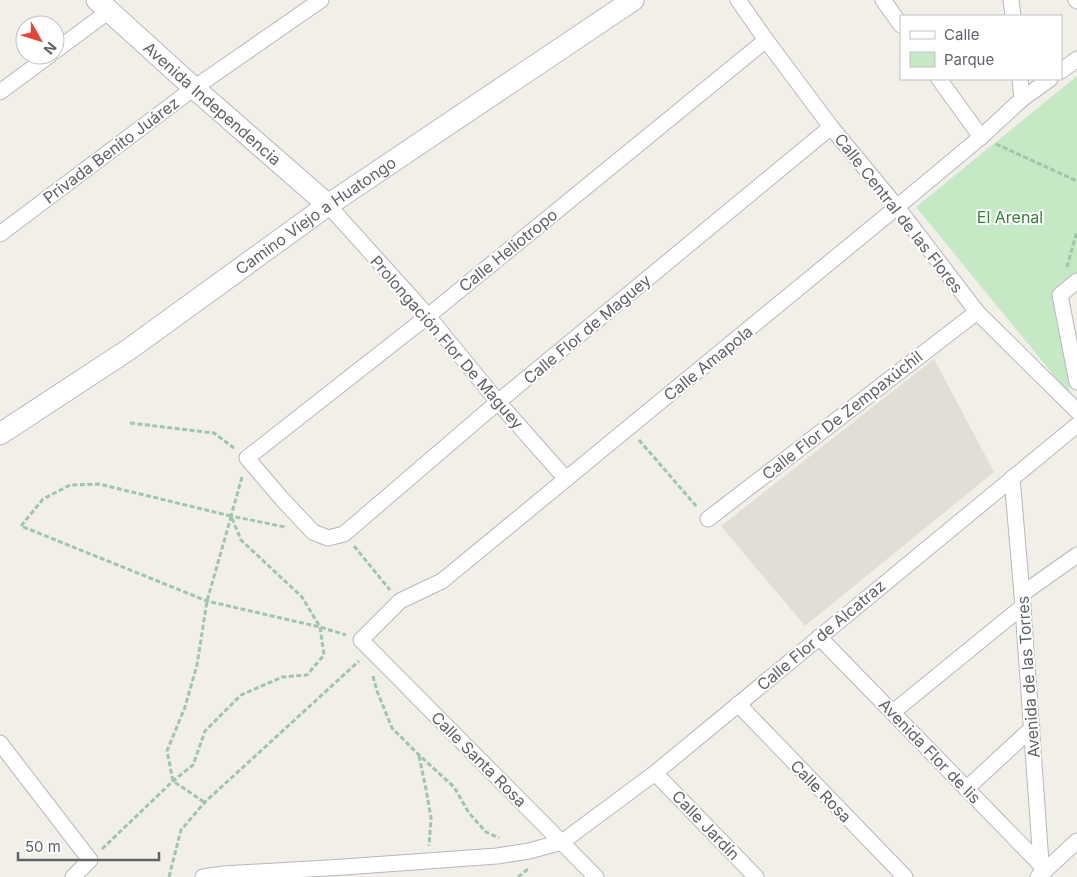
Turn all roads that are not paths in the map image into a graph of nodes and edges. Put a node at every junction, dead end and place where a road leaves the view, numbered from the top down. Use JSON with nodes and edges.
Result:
{"nodes":[{"id":1,"x":321,"y":0,"type":"edge"},
{"id":2,"x":633,"y":0,"type":"edge"},
{"id":3,"x":738,"y":0,"type":"edge"},
{"id":4,"x":883,"y":0,"type":"edge"},
{"id":5,"x":1011,"y":0,"type":"edge"},
{"id":6,"x":103,"y":6,"type":"edge"},
{"id":7,"x":1013,"y":15,"type":"edge"},
{"id":8,"x":900,"y":24,"type":"edge"},
{"id":9,"x":766,"y":40,"type":"junction"},
{"id":10,"x":65,"y":42,"type":"edge"},
{"id":11,"x":1077,"y":59,"type":"edge"},
{"id":12,"x":36,"y":65,"type":"edge"},
{"id":13,"x":1062,"y":70,"type":"edge"},
{"id":14,"x":940,"y":80,"type":"edge"},
{"id":15,"x":1020,"y":80,"type":"edge"},
{"id":16,"x":1049,"y":80,"type":"edge"},
{"id":17,"x":194,"y":88,"type":"junction"},
{"id":18,"x":0,"y":92,"type":"edge"},
{"id":19,"x":1022,"y":99,"type":"junction"},
{"id":20,"x":831,"y":126,"type":"junction"},
{"id":21,"x":980,"y":137,"type":"junction"},
{"id":22,"x":328,"y":206,"type":"junction"},
{"id":23,"x":898,"y":207,"type":"junction"},
{"id":24,"x":0,"y":234,"type":"edge"},
{"id":25,"x":1077,"y":281,"type":"edge"},
{"id":26,"x":977,"y":312,"type":"junction"},
{"id":27,"x":428,"y":316,"type":"junction"},
{"id":28,"x":1077,"y":382,"type":"edge"},
{"id":29,"x":498,"y":402,"type":"junction"},
{"id":30,"x":1077,"y":425,"type":"edge"},
{"id":31,"x":0,"y":434,"type":"edge"},
{"id":32,"x":1012,"y":478,"type":"junction"},
{"id":33,"x":566,"y":479,"type":"junction"},
{"id":34,"x":708,"y":519,"type":"road end"},
{"id":35,"x":313,"y":532,"type":"joint"},
{"id":36,"x":1077,"y":555,"type":"edge"},
{"id":37,"x":1022,"y":600,"type":"junction"},
{"id":38,"x":819,"y":637,"type":"junction"},
{"id":39,"x":362,"y":640,"type":"joint"},
{"id":40,"x":738,"y":704,"type":"junction"},
{"id":41,"x":892,"y":712,"type":"junction"},
{"id":42,"x":1032,"y":728,"type":"junction"},
{"id":43,"x":0,"y":743,"type":"edge"},
{"id":44,"x":655,"y":773,"type":"junction"},
{"id":45,"x":966,"y":789,"type":"junction"},
{"id":46,"x":1077,"y":841,"type":"edge"},
{"id":47,"x":562,"y":842,"type":"junction"},
{"id":48,"x":1041,"y":873,"type":"edge"},
{"id":49,"x":79,"y":876,"type":"edge"},
{"id":50,"x":203,"y":877,"type":"edge"},
{"id":51,"x":596,"y":877,"type":"edge"},
{"id":52,"x":756,"y":877,"type":"edge"},
{"id":53,"x":905,"y":877,"type":"edge"}],
"edges":[{"from":1,"to":17,"type":"street","name":"Privada Benito Juárez"},
{"from":2,"to":22,"type":"main road","name":"Camino Viejo a Huatongo"},
{"from":3,"to":9,"type":"street","name":"Calle Central de las Flores"},
{"from":4,"to":8,"type":"street"},
{"from":5,"to":7,"type":"street"},
{"from":6,"to":10,"type":"street"},
{"from":6,"to":17,"type":"main road","name":"Avenida Independencia"},
{"from":9,"to":20,"type":"street","name":"Calle Central de las Flores"},
{"from":9,"to":27,"type":"street","name":"Calle Heliotropo"},
{"from":11,"to":13,"type":"street"},
{"from":12,"to":18,"type":"street"},
{"from":14,"to":21,"type":"street"},
{"from":15,"to":19,"type":"street"},
{"from":16,"to":19,"type":"street","name":"Calle Amapola"},
{"from":17,"to":22,"type":"main road","name":"Avenida Independencia"},
{"from":17,"to":24,"type":"street","name":"Privada Benito Juárez"},
{"from":19,"to":21,"type":"street","name":"Calle Amapola"},
{"from":20,"to":23,"type":"street","name":"Calle Central de las Flores"},
{"from":20,"to":29,"type":"street","name":"Calle Flor de Maguey"},
{"from":21,"to":23,"type":"street","name":"Calle Amapola"},
{"from":22,"to":27,"type":"street","name":"Prolongación Flor De Maguey"},
{"from":22,"to":31,"type":"main road","name":"Camino Viejo a Huatongo"},
{"from":23,"to":26,"type":"street","name":"Calle Central de las Flores"},
{"from":23,"to":33,"type":"street","name":"Calle Amapola"},
{"from":25,"to":28,"type":"street"},
{"from":26,"to":30,"type":"street","name":"Calle Central de las Flores"},
{"from":26,"to":34,"type":"street","name":"Calle Flor De Zempaxúchil"},
{"from":27,"to":29,"type":"street","name":"Prolongación Flor De Maguey"},
{"from":27,"to":35,"type":"street","name":"Calle Heliotropo"},
{"from":29,"to":33,"type":"street","name":"Prolongación Flor De Maguey"},
{"from":29,"to":35,"type":"street","name":"Calle Flor de Maguey"},
{"from":30,"to":32,"type":"street","name":"Calle Flor de Alcatraz"},
{"from":32,"to":37,"type":"street","name":"Avenida de las Torres"},
{"from":32,"to":38,"type":"street","name":"Calle Flor de Alcatraz"},
{"from":33,"to":39,"type":"street","name":"Calle Amapola"},
{"from":36,"to":37,"type":"street"},
{"from":37,"to":41,"type":"street"},
{"from":37,"to":42,"type":"street","name":"Avenida de las Torres"},
{"from":38,"to":40,"type":"street","name":"Calle Flor de Alcatraz"},
{"from":38,"to":41,"type":"street","name":"Avenida Flor de lis"},
{"from":39,"to":47,"type":"street","name":"Calle Santa Rosa"},
{"from":40,"to":44,"type":"street","name":"Calle Flor de Alcatraz"},
{"from":40,"to":53,"type":"street","name":"Calle Rosa"},
{"from":41,"to":45,"type":"street","name":"Avenida Flor de lis"},
{"from":42,"to":45,"type":"street"},
{"from":42,"to":48,"type":"street","name":"Avenida de las Torres"},
{"from":43,"to":49,"type":"street"},
{"from":44,"to":47,"type":"street","name":"Calle Flor de Alcatraz"},
{"from":44,"to":52,"type":"street","name":"Calle Jardín"},
{"from":45,"to":48,"type":"street","name":"Avenida Flor de lis"},
{"from":46,"to":48,"type":"street"},
{"from":47,"to":50,"type":"street"},
{"from":47,"to":51,"type":"street","name":"Calle Santa Rosa"}]}
